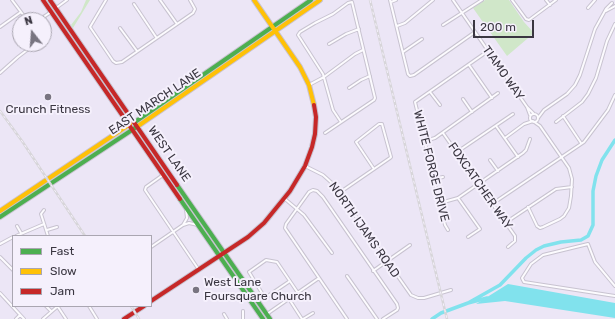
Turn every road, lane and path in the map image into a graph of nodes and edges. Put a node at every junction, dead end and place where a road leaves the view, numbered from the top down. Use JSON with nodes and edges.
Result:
{"nodes":[{"id":1,"x":12,"y":0,"type":"edge"},
{"id":2,"x":43,"y":0,"type":"edge"},
{"id":3,"x":50,"y":0,"type":"edge"},
{"id":4,"x":67,"y":0,"type":"edge"},
{"id":5,"x":106,"y":0,"type":"edge"},
{"id":6,"x":160,"y":0,"type":"edge"},
{"id":7,"x":190,"y":0,"type":"edge"},
{"id":8,"x":254,"y":0,"type":"edge"},
{"id":9,"x":311,"y":0,"type":"edge"},
{"id":10,"x":320,"y":0,"type":"edge"},
{"id":11,"x":396,"y":0,"type":"edge"},
{"id":12,"x":433,"y":0,"type":"edge"},
{"id":13,"x":452,"y":0,"type":"edge"},
{"id":14,"x":482,"y":0,"type":"edge"},
{"id":15,"x":512,"y":0,"type":"edge"},
{"id":16,"x":546,"y":0,"type":"edge"},
{"id":17,"x":556,"y":0,"type":"edge"},
{"id":18,"x":595,"y":0,"type":"edge"},
{"id":19,"x":391,"y":1,"type":"edge"},
{"id":20,"x":612,"y":1,"type":"edge"},
{"id":21,"x":134,"y":4,"type":"dead end"},
{"id":22,"x":550,"y":5,"type":"junction"},
{"id":23,"x":615,"y":6,"type":"edge"},
{"id":24,"x":56,"y":8,"type":"junction"},
{"id":25,"x":588,"y":8,"type":"dead end"},
{"id":26,"x":51,"y":11,"type":"joint"},
{"id":27,"x":606,"y":11,"type":"junction"},
{"id":28,"x":22,"y":12,"type":"edge"},
{"id":29,"x":462,"y":13,"type":"junction"},
{"id":30,"x":12,"y":19,"type":"edge"},
{"id":31,"x":177,"y":24,"type":"junction"},
{"id":32,"x":615,"y":24,"type":"edge"},
{"id":33,"x":443,"y":25,"type":"dead end"},
{"id":34,"x":397,"y":26,"type":"junction"},
{"id":35,"x":0,"y":27,"type":"edge"},
{"id":36,"x":272,"y":27,"type":"junction"},
{"id":37,"x":120,"y":28,"type":"dead end"},
{"id":38,"x":359,"y":29,"type":"junction"},
{"id":39,"x":275,"y":32,"type":"junction"},
{"id":40,"x":475,"y":32,"type":"junction"},
{"id":41,"x":156,"y":37,"type":"junction"},
{"id":42,"x":422,"y":39,"type":"dead end"},
{"id":43,"x":329,"y":44,"type":"dead end"},
{"id":44,"x":364,"y":50,"type":"junction"},
{"id":45,"x":137,"y":51,"type":"junction"},
{"id":46,"x":488,"y":51,"type":"junction"},
{"id":47,"x":25,"y":52,"type":"edge"},
{"id":48,"x":403,"y":52,"type":"junction"},
{"id":49,"x":469,"y":65,"type":"junction"},
{"id":50,"x":0,"y":73,"type":"edge"},
{"id":51,"x":370,"y":76,"type":"junction"},
{"id":52,"x":324,"y":77,"type":"junction"},
{"id":53,"x":309,"y":85,"type":"junction"},
{"id":54,"x":349,"y":88,"type":"dead end"},
{"id":55,"x":430,"y":92,"type":"junction"},
{"id":56,"x":498,"y":93,"type":"dead end"},
{"id":57,"x":615,"y":94,"type":"edge"},
{"id":58,"x":492,"y":98,"type":"junction"},
{"id":59,"x":463,"y":99,"type":"dead end"},
{"id":60,"x":440,"y":105,"type":"dead end"},
{"id":61,"x":527,"y":107,"type":"junction"},
{"id":62,"x":544,"y":110,"type":"junction"},
{"id":63,"x":472,"y":112,"type":"junction"},
{"id":64,"x":513,"y":114,"type":"dead end"},
{"id":65,"x":535,"y":114,"type":"junction"},
{"id":66,"x":563,"y":116,"type":"junction"},
{"id":67,"x":530,"y":117,"type":"junction"},
{"id":68,"x":538,"y":118,"type":"junction"},
{"id":69,"x":533,"y":121,"type":"junction"},
{"id":70,"x":135,"y":122,"type":"junction"},
{"id":71,"x":341,"y":122,"type":"junction"},
{"id":72,"x":556,"y":122,"type":"dead end"},
{"id":73,"x":524,"y":124,"type":"junction"},
{"id":74,"x":130,"y":125,"type":"junction"},
{"id":75,"x":138,"y":126,"type":"junction"},
{"id":76,"x":496,"y":126,"type":"junction"},
{"id":77,"x":540,"y":126,"type":"junction"},
{"id":78,"x":133,"y":129,"type":"junction"},
{"id":79,"x":325,"y":133,"type":"dead end"},
{"id":80,"x":443,"y":133,"type":"junction"},
{"id":81,"x":505,"y":138,"type":"junction"},
{"id":82,"x":530,"y":139,"type":"dead end"},
{"id":83,"x":425,"y":141,"type":"junction"},
{"id":84,"x":581,"y":144,"type":"junction"},
{"id":85,"x":457,"y":152,"type":"junction"},
{"id":86,"x":518,"y":157,"type":"junction"},
{"id":87,"x":562,"y":157,"type":"junction"},
{"id":88,"x":490,"y":160,"type":"dead end"},
{"id":89,"x":305,"y":166,"type":"junction"},
{"id":90,"x":374,"y":169,"type":"junction"},
{"id":91,"x":498,"y":171,"type":"junction"},
{"id":92,"x":164,"y":175,"type":"junction"},
{"id":93,"x":443,"y":177,"type":"dead end"},
{"id":94,"x":434,"y":179,"type":"junction"},
{"id":95,"x":479,"y":184,"type":"junction"},
{"id":96,"x":572,"y":187,"type":"junction"},
{"id":97,"x":339,"y":193,"type":"junction"},
{"id":98,"x":458,"y":198,"type":"junction"},
{"id":99,"x":285,"y":199,"type":"junction"},
{"id":100,"x":440,"y":203,"type":"junction"},
{"id":101,"x":185,"y":204,"type":"junction"},
{"id":102,"x":492,"y":204,"type":"junction"},
{"id":103,"x":528,"y":207,"type":"junction"},
{"id":104,"x":298,"y":209,"type":"junction"},
{"id":105,"x":44,"y":210,"type":"dead end"},
{"id":106,"x":0,"y":211,"type":"edge"},
{"id":107,"x":0,"y":217,"type":"edge"},
{"id":108,"x":506,"y":223,"type":"junction"},
{"id":109,"x":44,"y":224,"type":"junction"},
{"id":110,"x":183,"y":225,"type":"junction"},
{"id":111,"x":17,"y":226,"type":"dead end"},
{"id":112,"x":199,"y":226,"type":"junction"},
{"id":113,"x":57,"y":227,"type":"dead end"},
{"id":114,"x":46,"y":230,"type":"junction"},
{"id":115,"x":448,"y":230,"type":"dead end"},
{"id":116,"x":173,"y":232,"type":"junction"},
{"id":117,"x":21,"y":233,"type":"junction"},
{"id":118,"x":18,"y":235,"type":"edge"},
{"id":119,"x":48,"y":235,"type":"edge"},
{"id":120,"x":468,"y":237,"type":"dead end"},
{"id":121,"x":12,"y":238,"type":"edge"},
{"id":122,"x":0,"y":244,"type":"edge"},
{"id":123,"x":410,"y":245,"type":"dead end"},
{"id":124,"x":152,"y":246,"type":"edge"},
{"id":125,"x":508,"y":246,"type":"dead end"},
{"id":126,"x":225,"y":253,"type":"junction"},
{"id":127,"x":332,"y":253,"type":"dead end"},
{"id":128,"x":220,"y":256,"type":"junction"},
{"id":129,"x":0,"y":257,"type":"edge"},
{"id":130,"x":387,"y":262,"type":"junction"},
{"id":131,"x":12,"y":269,"type":"edge"},
{"id":132,"x":199,"y":270,"type":"junction"},
{"id":133,"x":374,"y":270,"type":"junction"},
{"id":134,"x":347,"y":276,"type":"dead end"},
{"id":135,"x":318,"y":278,"type":"junction"},
{"id":136,"x":290,"y":281,"type":"junction"},
{"id":137,"x":615,"y":286,"type":"edge"},
{"id":138,"x":451,"y":290,"type":"dead end"},
{"id":139,"x":0,"y":293,"type":"edge"},
{"id":140,"x":298,"y":293,"type":"junction"},
{"id":141,"x":3,"y":296,"type":"junction"},
{"id":142,"x":615,"y":296,"type":"edge"},
{"id":143,"x":289,"y":299,"type":"junction"},
{"id":144,"x":0,"y":300,"type":"edge"},
{"id":145,"x":152,"y":300,"type":"edge"},
{"id":146,"x":12,"y":306,"type":"edge"},
{"id":147,"x":13,"y":307,"type":"edge"},
{"id":148,"x":47,"y":307,"type":"edge"},
{"id":149,"x":57,"y":307,"type":"edge"},
{"id":150,"x":59,"y":307,"type":"edge"},
{"id":151,"x":90,"y":307,"type":"edge"},
{"id":152,"x":142,"y":307,"type":"edge"},
{"id":153,"x":52,"y":311,"type":"junction"},
{"id":154,"x":243,"y":311,"type":"dead end"},
{"id":155,"x":313,"y":313,"type":"dead end"},
{"id":156,"x":224,"y":314,"type":"dead end"},
{"id":157,"x":267,"y":314,"type":"junction"},
{"id":158,"x":20,"y":315,"type":"junction"},
{"id":159,"x":16,"y":319,"type":"edge"},
{"id":160,"x":24,"y":319,"type":"edge"},
{"id":161,"x":43,"y":319,"type":"edge"},
{"id":162,"x":66,"y":319,"type":"edge"},
{"id":163,"x":97,"y":319,"type":"edge"},
{"id":164,"x":124,"y":319,"type":"edge"},
{"id":165,"x":227,"y":319,"type":"edge"},
{"id":166,"x":243,"y":319,"type":"edge"},
{"id":167,"x":263,"y":319,"type":"edge"},
{"id":168,"x":270,"y":319,"type":"edge"},
{"id":169,"x":303,"y":319,"type":"edge"},
{"id":170,"x":347,"y":319,"type":"edge"},
{"id":171,"x":377,"y":319,"type":"edge"},
{"id":172,"x":383,"y":319,"type":"edge"}],
"edges":[{"from":1,"to":28,"type":"street"},
{"from":2,"to":26,"type":"main road","name":"WEST LANE"},
{"from":3,"to":24,"type":"main road","name":"WEST LANE"},
{"from":4,"to":24,"type":"street"},
{"from":5,"to":45,"type":"street"},
{"from":6,"to":31,"type":"street"},
{"from":7,"to":31,"type":"street"},
{"from":8,"to":36,"type":"main road"},
{"from":9,"to":36,"type":"main road","name":"EAST MARCH LANE"},
{"from":10,"to":39,"type":"main road","name":"EAST MARCH LANE"},
{"from":11,"to":19,"type":"street"},
{"from":12,"to":34,"type":"street"},
{"from":13,"to":29,"type":"street","name":"TIAMO WAY"},
{"from":14,"to":29,"type":"street"},
{"from":15,"to":22,"type":"street"},
{"from":16,"to":22,"type":"street"},
{"from":17,"to":22,"type":"street"},
{"from":18,"to":25,"type":"street"},
{"from":19,"to":34,"type":"street"},
{"from":20,"to":23,"type":"street"},
{"from":20,"to":27,"type":"street"},
{"from":21,"to":41,"type":"street"},
{"from":23,"to":27,"type":"street"},
{"from":24,"to":70,"type":"main road","name":"WEST LANE"},
{"from":26,"to":74,"type":"main road","name":"WEST LANE"},
{"from":27,"to":62,"type":"street"},
{"from":29,"to":33,"type":"street"},
{"from":29,"to":40,"type":"street","name":"TIAMO WAY"},
{"from":30,"to":35,"type":"street"},
{"from":31,"to":41,"type":"street"},
{"from":32,"to":66,"type":"street"},
{"from":34,"to":48,"type":"street"},
{"from":36,"to":39,"type":"main road"},
{"from":36,"to":70,"type":"main road","name":"EAST MARCH LANE"},
{"from":37,"to":45,"type":"street"},
{"from":38,"to":43,"type":"street"},
{"from":38,"to":44,"type":"street"},
{"from":38,"to":52,"type":"street"},
{"from":39,"to":53,"type":"main road"},
{"from":39,"to":75,"type":"main road","name":"EAST MARCH LANE"},
{"from":40,"to":46,"type":"street","name":"TIAMO WAY"},
{"from":40,"to":48,"type":"street"},
{"from":41,"to":45,"type":"street"},
{"from":42,"to":48,"type":"street"},
{"from":44,"to":51,"type":"street"},
{"from":44,"to":52,"type":"street"},
{"from":46,"to":49,"type":"street"},
{"from":46,"to":61,"type":"street","name":"TIAMO WAY"},
{"from":47,"to":50,"type":"street"},
{"from":49,"to":55,"type":"street"},
{"from":49,"to":58,"type":"street"},
{"from":51,"to":54,"type":"street"},
{"from":51,"to":71,"type":"street"},
{"from":52,"to":53,"type":"street"},
{"from":52,"to":71,"type":"street"},
{"from":53,"to":89,"type":"main road"},
{"from":55,"to":60,"type":"street"},
{"from":55,"to":83,"type":"street","name":"WHITE FORGE DRIVE"},
{"from":56,"to":58,"type":"street"},
{"from":57,"to":84,"type":"street"},
{"from":58,"to":63,"type":"street"},
{"from":59,"to":63,"type":"street"},
{"from":61,"to":65,"type":"street","name":"TIAMO WAY"},
{"from":61,"to":67,"type":"street","name":"TIAMO WAY"},
{"from":62,"to":65,"type":"street"},
{"from":62,"to":68,"type":"street"},
{"from":63,"to":80,"type":"street"},
{"from":64,"to":76,"type":"street"},
{"from":65,"to":67,"type":"street"},
{"from":65,"to":68,"type":"street","name":"TIAMO WAY"},
{"from":66,"to":72,"type":"street"},
{"from":66,"to":84,"type":"street"},
{"from":67,"to":69,"type":"street"},
{"from":67,"to":73,"type":"street"},
{"from":68,"to":69,"type":"street"},
{"from":68,"to":77,"type":"street"},
{"from":69,"to":73,"type":"street"},
{"from":69,"to":77,"type":"street"},
{"from":70,"to":74,"type":"main road","name":"EAST MARCH LANE"},
{"from":70,"to":75,"type":"main road","name":"WEST LANE"},
{"from":71,"to":79,"type":"street"},
{"from":73,"to":81,"type":"street"},
{"from":74,"to":78,"type":"main road","name":"WEST LANE"},
{"from":74,"to":106,"type":"main road","name":"EAST MARCH LANE"},
{"from":75,"to":78,"type":"main road","name":"EAST MARCH LANE"},
{"from":75,"to":126,"type":"main road","name":"WEST LANE"},
{"from":76,"to":81,"type":"street"},
{"from":76,"to":85,"type":"street"},
{"from":77,"to":87,"type":"street"},
{"from":78,"to":92,"type":"main road","name":"WEST LANE"},
{"from":78,"to":107,"type":"main road","name":"EAST MARCH LANE"},
{"from":80,"to":83,"type":"street"},
{"from":80,"to":85,"type":"street","name":"FOXCATCHER WAY"},
{"from":81,"to":86,"type":"street"},
{"from":82,"to":86,"type":"street"},
{"from":83,"to":94,"type":"street","name":"WHITE FORGE DRIVE"},
{"from":84,"to":87,"type":"street"},
{"from":85,"to":95,"type":"street","name":"FOXCATCHER WAY"},
{"from":86,"to":91,"type":"street"},
{"from":87,"to":96,"type":"street"},
{"from":87,"to":102,"type":"street"},
{"from":88,"to":91,"type":"street"},
{"from":89,"to":97,"type":"street","name":"NORTH IJAMS ROAD"},
{"from":89,"to":99,"type":"main road"},
{"from":90,"to":90,"type":"street"},
{"from":90,"to":97,"type":"street"},
{"from":91,"to":95,"type":"street"},
{"from":92,"to":101,"type":"main road","name":"WEST LANE"},
{"from":92,"to":116,"type":"street"},
{"from":93,"to":94,"type":"street"},
{"from":94,"to":100,"type":"street","name":"WHITE FORGE DRIVE"},
{"from":95,"to":98,"type":"street"},
{"from":95,"to":102,"type":"street","name":"FOXCATCHER WAY"},
{"from":96,"to":103,"type":"street"},
{"from":96,"to":103,"type":"street"},
{"from":97,"to":130,"type":"street","name":"NORTH IJAMS ROAD"},
{"from":98,"to":100,"type":"street"},
{"from":98,"to":120,"type":"street"},
{"from":99,"to":104,"type":"street"},
{"from":99,"to":126,"type":"main road"},
{"from":100,"to":115,"type":"street","name":"WHITE FORGE DRIVE"},
{"from":101,"to":110,"type":"street"},
{"from":101,"to":112,"type":"main road","name":"WEST LANE"},
{"from":102,"to":108,"type":"street","name":"FOXCATCHER WAY"},
{"from":103,"to":108,"type":"street"},
{"from":104,"to":127,"type":"street"},
{"from":104,"to":133,"type":"street"},
{"from":104,"to":135,"type":"street"},
{"from":105,"to":109,"type":"street"},
{"from":108,"to":125,"type":"street","name":"FOXCATCHER WAY"},
{"from":109,"to":114,"type":"street"},
{"from":109,"to":117,"type":"street"},
{"from":110,"to":112,"type":"street"},
{"from":110,"to":116,"type":"street"},
{"from":111,"to":117,"type":"street"},
{"from":112,"to":128,"type":"main road","name":"WEST LANE"},
{"from":113,"to":114,"type":"street"},
{"from":114,"to":119,"type":"street"},
{"from":116,"to":124,"type":"street"},
{"from":116,"to":132,"type":"street"},
{"from":117,"to":118,"type":"street"},
{"from":121,"to":122,"type":"street"},
{"from":123,"to":130,"type":"street"},
{"from":126,"to":128,"type":"main road"},
{"from":126,"to":157,"type":"main road","name":"WEST LANE"},
{"from":128,"to":132,"type":"main road"},
{"from":128,"to":167,"type":"main road","name":"WEST LANE"},
{"from":129,"to":131,"type":"street"},
{"from":130,"to":133,"type":"street"},
{"from":130,"to":138,"type":"street","name":"NORTH IJAMS ROAD"},
{"from":132,"to":145,"type":"main road"},
{"from":133,"to":172,"type":"street"},
{"from":134,"to":171,"type":"street"},
{"from":135,"to":140,"type":"street"},
{"from":135,"to":170,"type":"street"},
{"from":136,"to":136,"type":"street"},
{"from":136,"to":140,"type":"street"},
{"from":137,"to":142,"type":"street"},
{"from":139,"to":141,"type":"street"},
{"from":140,"to":143,"type":"street"},
{"from":141,"to":144,"type":"street"},
{"from":141,"to":146,"type":"street"},
{"from":143,"to":157,"type":"street"},
{"from":143,"to":169,"type":"street"},
{"from":147,"to":158,"type":"street"},
{"from":148,"to":153,"type":"street"},
{"from":149,"to":153,"type":"street"},
{"from":150,"to":162,"type":"street"},
{"from":151,"to":163,"type":"street"},
{"from":152,"to":164,"type":"main road"},
{"from":153,"to":161,"type":"street"},
{"from":154,"to":166,"type":"street"},
{"from":155,"to":169,"type":"street"},
{"from":156,"to":165,"type":"street"},
{"from":157,"to":168,"type":"main road","name":"WEST LANE"},
{"from":158,"to":159,"type":"street"},
{"from":158,"to":160,"type":"street"}]}
